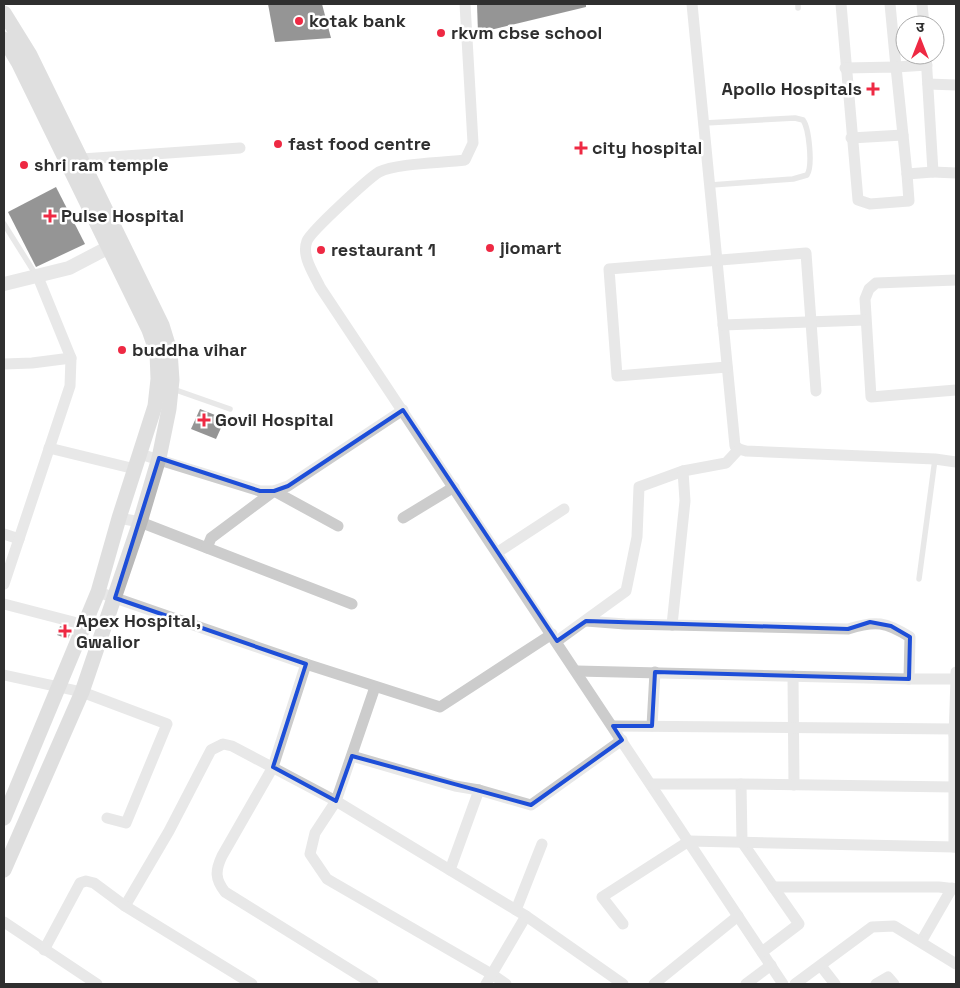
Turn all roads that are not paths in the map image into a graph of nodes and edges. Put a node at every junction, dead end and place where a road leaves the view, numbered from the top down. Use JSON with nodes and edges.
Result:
{"nodes":[{"id":1,"x":465,"y":4,"type":"edge"},
{"id":2,"x":692,"y":4,"type":"edge"},
{"id":3,"x":841,"y":4,"type":"edge"},
{"id":4,"x":890,"y":4,"type":"edge"},
{"id":5,"x":4,"y":13,"type":"edge"},
{"id":6,"x":7,"y":36,"type":"edge"},
{"id":7,"x":905,"y":65,"type":"edge"},
{"id":8,"x":926,"y":65,"type":"edge"},
{"id":9,"x":896,"y":67,"type":"junction"},
{"id":10,"x":845,"y":68,"type":"junction"},
{"id":11,"x":928,"y":84,"type":"junction"},
{"id":12,"x":956,"y":85,"type":"edge"},
{"id":13,"x":705,"y":123,"type":"junction"},
{"id":14,"x":903,"y":135,"type":"junction"},
{"id":15,"x":851,"y":138,"type":"junction"},
{"id":16,"x":240,"y":148,"type":"dead end"},
{"id":17,"x":82,"y":159,"type":"junction"},
{"id":18,"x":933,"y":172,"type":"junction"},
{"id":19,"x":956,"y":173,"type":"edge"},
{"id":20,"x":907,"y":174,"type":"junction"},
{"id":21,"x":710,"y":185,"type":"junction"},
{"id":22,"x":4,"y":224,"type":"edge"},
{"id":23,"x":116,"y":243,"type":"junction"},
{"id":24,"x":718,"y":260,"type":"junction"},
{"id":25,"x":38,"y":277,"type":"junction"},
{"id":26,"x":956,"y":280,"type":"edge"},
{"id":27,"x":4,"y":284,"type":"edge"},
{"id":28,"x":865,"y":320,"type":"junction"},
{"id":29,"x":811,"y":322,"type":"junction"},
{"id":30,"x":723,"y":325,"type":"junction"},
{"id":31,"x":71,"y":358,"type":"junction"},
{"id":32,"x":4,"y":364,"type":"edge"},
{"id":33,"x":727,"y":367,"type":"junction"},
{"id":34,"x":171,"y":389,"type":"junction"},
{"id":35,"x":956,"y":390,"type":"edge"},
{"id":36,"x":816,"y":391,"type":"dead end"},
{"id":37,"x":230,"y":409,"type":"dead end"},
{"id":38,"x":403,"y":410,"type":"junction"},
{"id":39,"x":49,"y":448,"type":"junction"},
{"id":40,"x":739,"y":450,"type":"junction"},
{"id":41,"x":140,"y":454,"type":"junction"},
{"id":42,"x":159,"y":458,"type":"junction"},
{"id":43,"x":935,"y":459,"type":"junction"},
{"id":44,"x":956,"y":462,"type":"edge"},
{"id":45,"x":135,"y":469,"type":"junction"},
{"id":46,"x":684,"y":471,"type":"junction"},
{"id":47,"x":454,"y":487,"type":"junction"},
{"id":48,"x":274,"y":491,"type":"junction"},
{"id":49,"x":564,"y":510,"type":"dead end"},
{"id":50,"x":119,"y":518,"type":"junction"},
{"id":51,"x":404,"y":518,"type":"dead end"},
{"id":52,"x":140,"y":522,"type":"junction"},
{"id":53,"x":338,"y":526,"type":"dead end"},
{"id":54,"x":4,"y":534,"type":"edge"},
{"id":55,"x":19,"y":539,"type":"junction"},
{"id":56,"x":207,"y":548,"type":"junction"},
{"id":57,"x":498,"y":552,"type":"junction"},
{"id":58,"x":919,"y":579,"type":"dead end"},
{"id":59,"x":4,"y":584,"type":"edge"},
{"id":60,"x":98,"y":592,"type":"junction"},
{"id":61,"x":114,"y":598,"type":"junction"},
{"id":62,"x":4,"y":604,"type":"edge"},
{"id":63,"x":352,"y":604,"type":"dead end"},
{"id":64,"x":586,"y":621,"type":"junction"},
{"id":65,"x":85,"y":625,"type":"junction"},
{"id":66,"x":672,"y":625,"type":"junction"},
{"id":67,"x":554,"y":637,"type":"junction"},
{"id":68,"x":306,"y":664,"type":"junction"},
{"id":69,"x":577,"y":671,"type":"junction"},
{"id":70,"x":655,"y":672,"type":"junction"},
{"id":71,"x":956,"y":672,"type":"edge"},
{"id":72,"x":4,"y":676,"type":"edge"},
{"id":73,"x":793,"y":676,"type":"junction"},
{"id":74,"x":909,"y":679,"type":"junction"},
{"id":75,"x":956,"y":679,"type":"edge"},
{"id":76,"x":59,"y":686,"type":"junction"},
{"id":77,"x":375,"y":687,"type":"junction"},
{"id":78,"x":82,"y":692,"type":"junction"},
{"id":79,"x":613,"y":726,"type":"junction"},
{"id":80,"x":652,"y":726,"type":"junction"},
{"id":81,"x":794,"y":728,"type":"junction"},
{"id":82,"x":955,"y":733,"type":"edge"},
{"id":83,"x":622,"y":740,"type":"junction"},
{"id":84,"x":352,"y":756,"type":"junction"},
{"id":85,"x":273,"y":767,"type":"junction"},
{"id":86,"x":651,"y":784,"type":"junction"},
{"id":87,"x":742,"y":784,"type":"junction"},
{"id":88,"x":794,"y":785,"type":"junction"},
{"id":89,"x":954,"y":787,"type":"junction"},
{"id":90,"x":479,"y":790,"type":"junction"},
{"id":91,"x":336,"y":800,"type":"junction"},
{"id":92,"x":4,"y":818,"type":"edge"},
{"id":93,"x":107,"y":818,"type":"dead end"},
{"id":94,"x":689,"y":841,"type":"junction"},
{"id":95,"x":742,"y":842,"type":"junction"},
{"id":96,"x":542,"y":844,"type":"dead end"},
{"id":97,"x":955,"y":847,"type":"edge"},
{"id":98,"x":4,"y":870,"type":"edge"},
{"id":99,"x":450,"y":870,"type":"junction"},
{"id":100,"x":773,"y":887,"type":"junction"},
{"id":101,"x":954,"y":888,"type":"edge"},
{"id":102,"x":125,"y":906,"type":"junction"},
{"id":103,"x":521,"y":913,"type":"junction"},
{"id":104,"x":738,"y":916,"type":"junction"},
{"id":105,"x":4,"y":922,"type":"edge"},
{"id":106,"x":623,"y":924,"type":"dead end"},
{"id":107,"x":920,"y":942,"type":"junction"},
{"id":108,"x":44,"y":950,"type":"junction"},
{"id":109,"x":762,"y":952,"type":"junction"},
{"id":110,"x":956,"y":964,"type":"edge"},
{"id":111,"x":770,"y":965,"type":"junction"},
{"id":112,"x":821,"y":966,"type":"junction"},
{"id":113,"x":490,"y":979,"type":"edge"},
{"id":114,"x":358,"y":980,"type":"edge"},
{"id":115,"x":97,"y":984,"type":"edge"},
{"id":116,"x":252,"y":984,"type":"edge"},
{"id":117,"x":373,"y":984,"type":"edge"},
{"id":118,"x":506,"y":984,"type":"edge"},
{"id":119,"x":623,"y":984,"type":"edge"},
{"id":120,"x":654,"y":984,"type":"edge"},
{"id":121,"x":746,"y":984,"type":"edge"},
{"id":122,"x":783,"y":984,"type":"edge"},
{"id":123,"x":795,"y":984,"type":"edge"},
{"id":124,"x":835,"y":984,"type":"edge"},
{"id":125,"x":876,"y":984,"type":"edge"},
{"id":126,"x":894,"y":984,"type":"edge"}],
"edges":[{"from":1,"to":38,"type":"street"},
{"from":2,"to":13,"type":"street"},
{"from":3,"to":10,"type":"street"},
{"from":4,"to":9,"type":"street"},
{"from":5,"to":6,"type":"main road"},
{"from":6,"to":17,"type":"main road"},
{"from":6,"to":23,"type":"main road"},
{"from":7,"to":9,"type":"street"},
{"from":8,"to":11,"type":"street"},
{"from":9,"to":10,"type":"street"},
{"from":9,"to":14,"type":"street"},
{"from":10,"to":15,"type":"street"},
{"from":11,"to":12,"type":"street"},
{"from":11,"to":18,"type":"street"},
{"from":13,"to":21,"type":"street"},
{"from":13,"to":21,"type":"lane"},
{"from":14,"to":15,"type":"street"},
{"from":14,"to":20,"type":"street"},
{"from":15,"to":20,"type":"street"},
{"from":16,"to":17,"type":"street"},
{"from":17,"to":23,"type":"main road"},
{"from":18,"to":19,"type":"street"},
{"from":18,"to":20,"type":"street"},
{"from":21,"to":24,"type":"street"},
{"from":22,"to":25,"type":"lane"},
{"from":23,"to":25,"type":"street"},
{"from":23,"to":34,"type":"main road"},
{"from":23,"to":41,"type":"main road"},
{"from":24,"to":29,"type":"street"},
{"from":24,"to":30,"type":"street"},
{"from":24,"to":33,"type":"street"},
{"from":25,"to":27,"type":"street"},
{"from":25,"to":31,"type":"street"},
{"from":26,"to":28,"type":"street"},
{"from":28,"to":29,"type":"street"},
{"from":28,"to":35,"type":"street"},
{"from":29,"to":30,"type":"street"},
{"from":29,"to":36,"type":"street"},
{"from":30,"to":33,"type":"street"},
{"from":31,"to":32,"type":"street"},
{"from":31,"to":39,"type":"street"},
{"from":33,"to":40,"type":"street"},
{"from":34,"to":37,"type":"lane"},
{"from":34,"to":42,"type":"main road"},
{"from":38,"to":47,"type":"street"},
{"from":38,"to":48,"type":"street"},
{"from":39,"to":45,"type":"street"},
{"from":39,"to":55,"type":"street"},
{"from":40,"to":43,"type":"street"},
{"from":40,"to":46,"type":"street"},
{"from":41,"to":42,"type":"street"},
{"from":41,"to":45,"type":"main road"},
{"from":42,"to":48,"type":"street"},
{"from":42,"to":52,"type":"main road"},
{"from":43,"to":44,"type":"street"},
{"from":43,"to":58,"type":"lane"},
{"from":45,"to":50,"type":"main road"},
{"from":46,"to":64,"type":"street"},
{"from":46,"to":66,"type":"street"},
{"from":47,"to":51,"type":"street"},
{"from":47,"to":57,"type":"street"},
{"from":48,"to":53,"type":"street"},
{"from":48,"to":56,"type":"street"},
{"from":49,"to":57,"type":"street"},
{"from":50,"to":52,"type":"street"},
{"from":50,"to":60,"type":"main road"},
{"from":52,"to":56,"type":"street"},
{"from":52,"to":61,"type":"main road"},
{"from":54,"to":55,"type":"street"},
{"from":55,"to":59,"type":"street"},
{"from":56,"to":63,"type":"street"},
{"from":57,"to":67,"type":"street"},
{"from":60,"to":61,"type":"street"},
{"from":60,"to":65,"type":"main road"},
{"from":61,"to":68,"type":"street"},
{"from":61,"to":78,"type":"main road"},
{"from":62,"to":65,"type":"street"},
{"from":64,"to":66,"type":"street"},
{"from":64,"to":67,"type":"street"},
{"from":65,"to":76,"type":"main road"},
{"from":66,"to":74,"type":"street"},
{"from":67,"to":69,"type":"street"},
{"from":67,"to":77,"type":"street"},
{"from":68,"to":77,"type":"street"},
{"from":68,"to":85,"type":"street"},
{"from":69,"to":70,"type":"street"},
{"from":69,"to":79,"type":"street"},
{"from":70,"to":73,"type":"street"},
{"from":70,"to":80,"type":"street"},
{"from":71,"to":75,"type":"street"},
{"from":72,"to":76,"type":"street"},
{"from":73,"to":74,"type":"street"},
{"from":73,"to":81,"type":"street"},
{"from":74,"to":75,"type":"street"},
{"from":75,"to":82,"type":"street"},
{"from":76,"to":78,"type":"street"},
{"from":76,"to":92,"type":"main road"},
{"from":77,"to":84,"type":"street"},
{"from":78,"to":93,"type":"street"},
{"from":78,"to":98,"type":"main road"},
{"from":79,"to":80,"type":"street"},
{"from":79,"to":83,"type":"street"},
{"from":80,"to":81,"type":"street"},
{"from":81,"to":82,"type":"street"},
{"from":81,"to":88,"type":"street"},
{"from":82,"to":89,"type":"street"},
{"from":83,"to":86,"type":"street"},
{"from":83,"to":90,"type":"street"},
{"from":84,"to":90,"type":"street"},
{"from":84,"to":91,"type":"street"},
{"from":85,"to":91,"type":"street"},
{"from":85,"to":102,"type":"street"},
{"from":85,"to":114,"type":"street"},
{"from":86,"to":87,"type":"street"},
{"from":86,"to":94,"type":"street"},
{"from":87,"to":88,"type":"street"},
{"from":87,"to":95,"type":"street"},
{"from":88,"to":89,"type":"street"},
{"from":89,"to":97,"type":"street"},
{"from":90,"to":99,"type":"street"},
{"from":91,"to":99,"type":"street"},
{"from":91,"to":113,"type":"street"},
{"from":94,"to":95,"type":"street"},
{"from":94,"to":104,"type":"street"},
{"from":94,"to":106,"type":"street"},
{"from":95,"to":97,"type":"street"},
{"from":95,"to":100,"type":"street"},
{"from":96,"to":103,"type":"street"},
{"from":99,"to":103,"type":"street"},
{"from":100,"to":101,"type":"street"},
{"from":100,"to":109,"type":"street"},
{"from":101,"to":107,"type":"street"},
{"from":102,"to":108,"type":"street"},
{"from":102,"to":116,"type":"street"},
{"from":103,"to":113,"type":"street"},
{"from":103,"to":119,"type":"street"},
{"from":104,"to":109,"type":"street"},
{"from":104,"to":120,"type":"street"},
{"from":105,"to":108,"type":"street"},
{"from":107,"to":110,"type":"street"},
{"from":107,"to":112,"type":"street"},
{"from":108,"to":115,"type":"street"},
{"from":109,"to":111,"type":"street"},
{"from":111,"to":121,"type":"street"},
{"from":111,"to":122,"type":"street"},
{"from":112,"to":123,"type":"street"},
{"from":112,"to":124,"type":"street"},
{"from":113,"to":118,"type":"street"},
{"from":114,"to":117,"type":"street"},
{"from":125,"to":126,"type":"street"}]}
